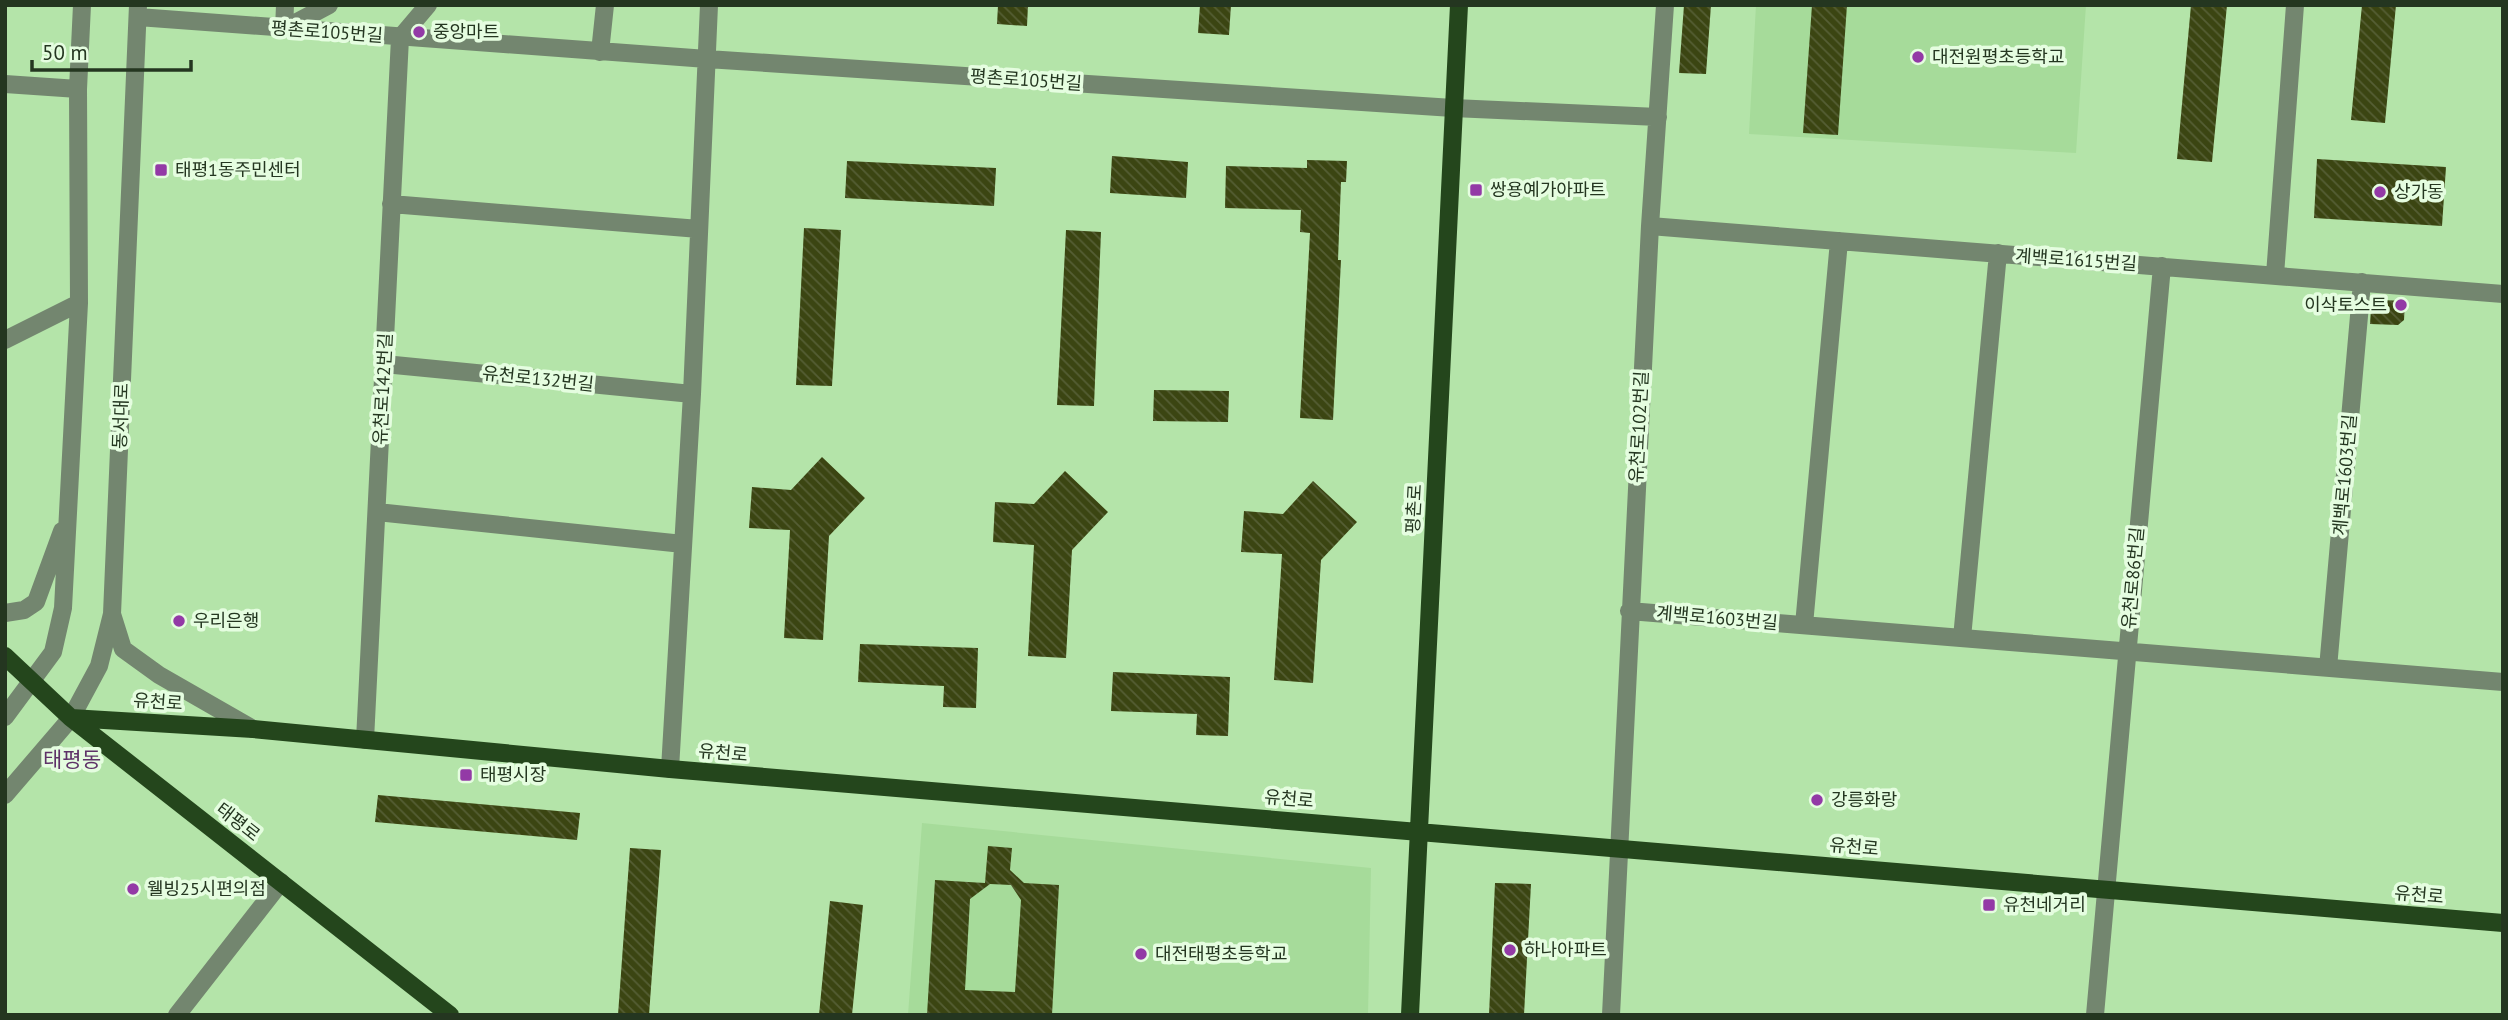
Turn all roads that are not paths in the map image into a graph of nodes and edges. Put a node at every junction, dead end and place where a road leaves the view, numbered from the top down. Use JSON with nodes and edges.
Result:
{"nodes":[{"id":1,"x":82,"y":5,"type":"edge"},
{"id":2,"x":285,"y":5,"type":"edge"},
{"id":3,"x":329,"y":5,"type":"edge"},
{"id":4,"x":428,"y":5,"type":"edge"},
{"id":5,"x":605,"y":5,"type":"edge"},
{"id":6,"x":709,"y":5,"type":"edge"},
{"id":7,"x":1459,"y":5,"type":"edge"},
{"id":8,"x":1665,"y":5,"type":"edge"},
{"id":9,"x":2295,"y":5,"type":"edge"},
{"id":10,"x":138,"y":11,"type":"edge"},
{"id":11,"x":284,"y":29,"type":"junction"},
{"id":12,"x":400,"y":38,"type":"junction"},
{"id":13,"x":600,"y":52,"type":"junction"},
{"id":14,"x":706,"y":60,"type":"junction"},
{"id":15,"x":5,"y":84,"type":"edge"},
{"id":16,"x":78,"y":89,"type":"junction"},
{"id":17,"x":1453,"y":108,"type":"junction"},
{"id":18,"x":1658,"y":117,"type":"junction"},
{"id":19,"x":391,"y":204,"type":"junction"},
{"id":20,"x":1650,"y":226,"type":"junction"},
{"id":21,"x":699,"y":229,"type":"junction"},
{"id":22,"x":1839,"y":241,"type":"junction"},
{"id":23,"x":1998,"y":253,"type":"junction"},
{"id":24,"x":2162,"y":266,"type":"junction"},
{"id":25,"x":2275,"y":275,"type":"junction"},
{"id":26,"x":2362,"y":282,"type":"junction"},
{"id":27,"x":2503,"y":294,"type":"edge"},
{"id":28,"x":79,"y":303,"type":"junction"},
{"id":29,"x":5,"y":340,"type":"edge"},
{"id":30,"x":384,"y":363,"type":"junction"},
{"id":31,"x":692,"y":394,"type":"junction"},
{"id":32,"x":69,"y":511,"type":"junction"},
{"id":33,"x":377,"y":512,"type":"junction"},
{"id":34,"x":683,"y":544,"type":"junction"},
{"id":35,"x":1629,"y":611,"type":"junction"},
{"id":36,"x":5,"y":613,"type":"edge"},
{"id":37,"x":112,"y":614,"type":"junction"},
{"id":38,"x":1804,"y":625,"type":"junction"},
{"id":39,"x":1962,"y":638,"type":"junction"},
{"id":40,"x":2127,"y":651,"type":"junction"},
{"id":41,"x":5,"y":656,"type":"edge"},
{"id":42,"x":2328,"y":668,"type":"junction"},
{"id":43,"x":33,"y":681,"type":"junction"},
{"id":44,"x":2503,"y":682,"type":"edge"},
{"id":45,"x":5,"y":717,"type":"edge"},
{"id":46,"x":71,"y":718,"type":"junction"},
{"id":47,"x":254,"y":729,"type":"junction"},
{"id":48,"x":365,"y":740,"type":"junction"},
{"id":49,"x":670,"y":769,"type":"junction"},
{"id":50,"x":5,"y":795,"type":"edge"},
{"id":51,"x":1421,"y":831,"type":"junction"},
{"id":52,"x":1618,"y":848,"type":"junction"},
{"id":53,"x":281,"y":882,"type":"junction"},
{"id":54,"x":2105,"y":890,"type":"junction"},
{"id":55,"x":2503,"y":923,"type":"edge"},
{"id":56,"x":177,"y":1015,"type":"edge"},
{"id":57,"x":450,"y":1015,"type":"edge"},
{"id":58,"x":1410,"y":1015,"type":"edge"},
{"id":59,"x":1611,"y":1015,"type":"edge"},
{"id":60,"x":2095,"y":1015,"type":"edge"}],
"edges":[{"from":1,"to":16,"type":"street"},
{"from":2,"to":11,"type":"street"},
{"from":3,"to":11,"type":"street"},
{"from":4,"to":12,"type":"street"},
{"from":5,"to":13,"type":"street"},
{"from":6,"to":14,"type":"street"},
{"from":7,"to":17,"type":"main road","name":"평촌로"},
{"from":8,"to":18,"type":"street","name":"유천로102번길"},
{"from":9,"to":25,"type":"street"},
{"from":10,"to":11,"type":"street","name":"평촌로105번길"},
{"from":10,"to":37,"type":"street","name":"동서대로"},
{"from":11,"to":12,"type":"street","name":"평촌로105번길"},
{"from":12,"to":13,"type":"street","name":"평촌로105번길"},
{"from":12,"to":19,"type":"street","name":"유천로142번길"},
{"from":13,"to":14,"type":"street","name":"평촌로105번길"},
{"from":14,"to":17,"type":"street","name":"평촌로105번길"},
{"from":14,"to":21,"type":"street"},
{"from":15,"to":16,"type":"street"},
{"from":16,"to":28,"type":"street"},
{"from":17,"to":18,"type":"street","name":"평촌로105번길"},
{"from":17,"to":51,"type":"main road","name":"평촌로"},
{"from":18,"to":20,"type":"street","name":"유천로102번길"},
{"from":19,"to":21,"type":"street"},
{"from":19,"to":30,"type":"street","name":"유천로142번길"},
{"from":20,"to":22,"type":"street","name":"계백로1615번길"},
{"from":20,"to":35,"type":"street","name":"유천로102번길"},
{"from":21,"to":31,"type":"street"},
{"from":22,"to":23,"type":"street","name":"계백로1615번길"},
{"from":22,"to":38,"type":"street"},
{"from":23,"to":24,"type":"street","name":"계백로1615번길"},
{"from":23,"to":39,"type":"street"},
{"from":24,"to":25,"type":"street","name":"계백로1615번길"},
{"from":24,"to":40,"type":"street","name":"유천로86번길"},
{"from":25,"to":26,"type":"street","name":"계백로1615번길"},
{"from":26,"to":27,"type":"street","name":"계백로1615번길"},
{"from":26,"to":42,"type":"street","name":"계백로1603번길"},
{"from":28,"to":29,"type":"street"},
{"from":28,"to":32,"type":"street"},
{"from":30,"to":31,"type":"street","name":"유천로132번길"},
{"from":30,"to":33,"type":"street","name":"유천로142번길"},
{"from":31,"to":34,"type":"street"},
{"from":32,"to":36,"type":"street"},
{"from":32,"to":43,"type":"street"},
{"from":33,"to":34,"type":"street"},
{"from":33,"to":48,"type":"street","name":"유천로142번길"},
{"from":34,"to":49,"type":"street"},
{"from":35,"to":38,"type":"street","name":"계백로1603번길"},
{"from":35,"to":52,"type":"street","name":"유천로102번길"},
{"from":37,"to":46,"type":"street","name":"동서대로"},
{"from":37,"to":47,"type":"street"},
{"from":38,"to":39,"type":"street","name":"계백로1603번길"},
{"from":39,"to":40,"type":"street","name":"계백로1603번길"},
{"from":40,"to":42,"type":"street","name":"계백로1603번길"},
{"from":40,"to":54,"type":"street","name":"유천로86번길"},
{"from":41,"to":43,"type":"main road","name":"태평로"},
{"from":42,"to":44,"type":"street","name":"계백로1603번길"},
{"from":43,"to":45,"type":"street"},
{"from":43,"to":46,"type":"main road","name":"태평로"},
{"from":46,"to":47,"type":"main road","name":"유천로"},
{"from":46,"to":50,"type":"street","name":"동서대로"},
{"from":46,"to":53,"type":"main road","name":"태평로"},
{"from":47,"to":48,"type":"main road","name":"유천로"},
{"from":48,"to":49,"type":"main road","name":"유천로"},
{"from":49,"to":51,"type":"main road","name":"유천로"},
{"from":51,"to":52,"type":"main road","name":"유천로"},
{"from":51,"to":58,"type":"main road","name":"평촌로"},
{"from":52,"to":54,"type":"main road","name":"유천로"},
{"from":52,"to":59,"type":"street","name":"유천로102번길"},
{"from":53,"to":56,"type":"street"},
{"from":53,"to":57,"type":"main road","name":"태평로"},
{"from":54,"to":55,"type":"main road","name":"유천로"},
{"from":54,"to":60,"type":"street","name":"유천로86번길"}]}
